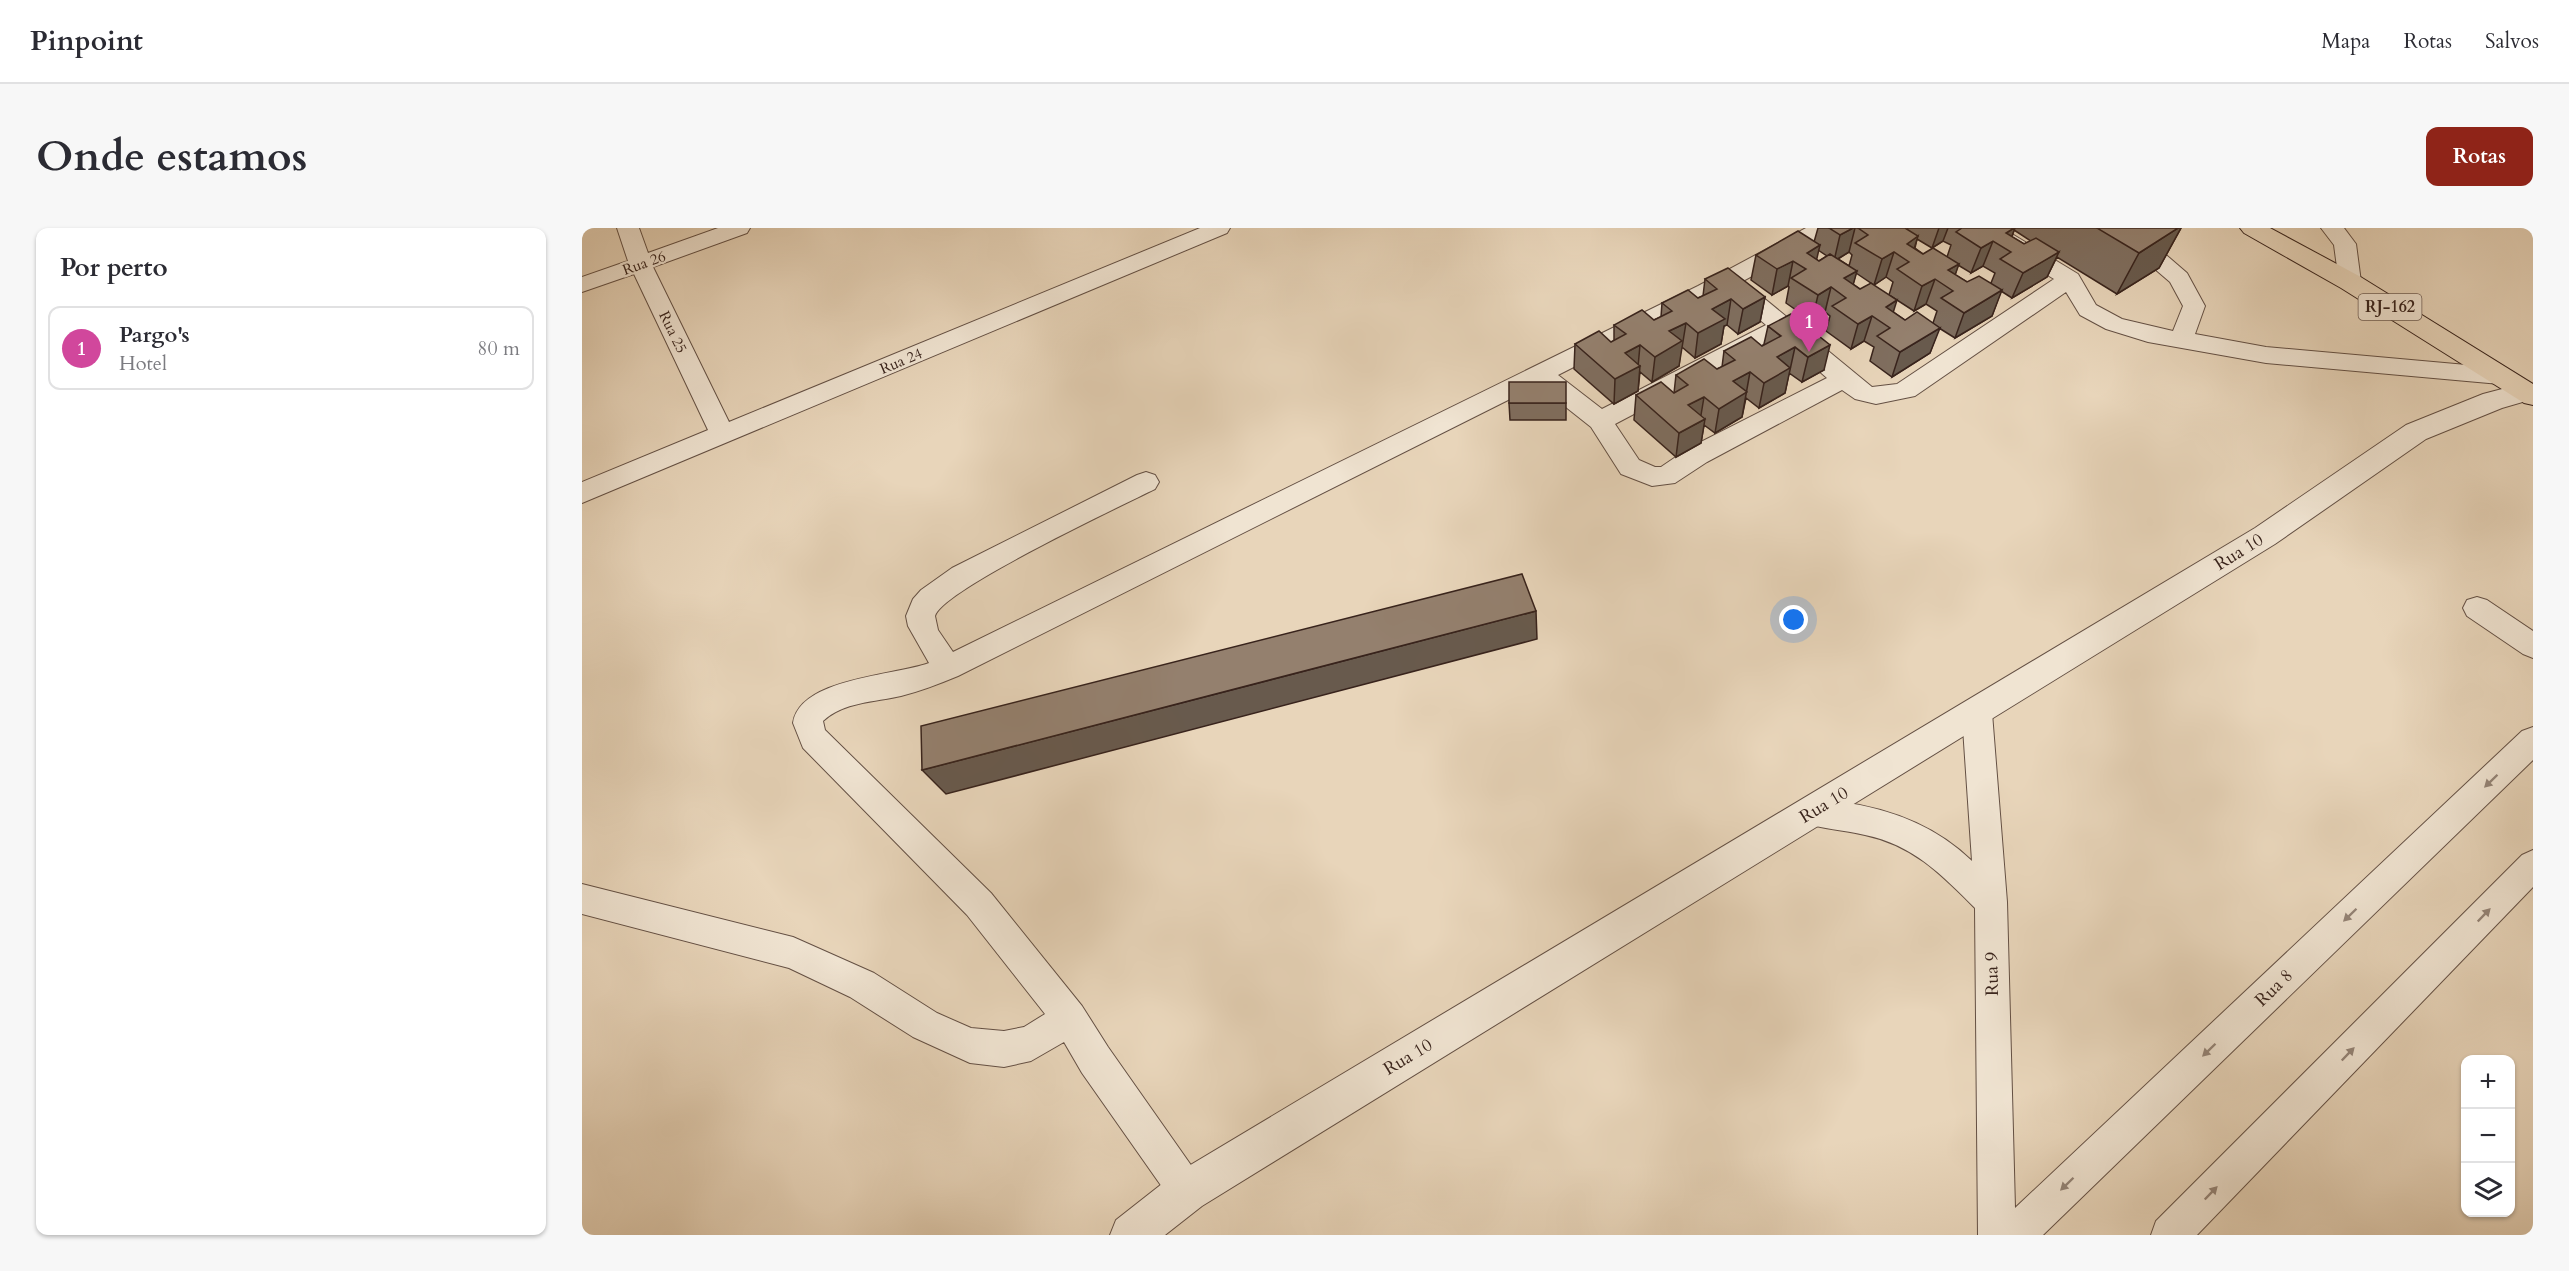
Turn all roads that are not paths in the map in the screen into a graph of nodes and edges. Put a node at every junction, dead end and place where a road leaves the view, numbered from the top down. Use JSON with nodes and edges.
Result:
{"nodes":[{"id":1,"x":628,"y":228,"type":"edge"},
{"id":2,"x":739,"y":228,"type":"edge"},
{"id":3,"x":1219,"y":228,"type":"edge"},
{"id":4,"x":1823,"y":228,"type":"edge"},
{"id":5,"x":1986,"y":228,"type":"edge"},
{"id":6,"x":2111,"y":228,"type":"edge"},
{"id":7,"x":2253,"y":228,"type":"edge"},
{"id":8,"x":2332,"y":228,"type":"edge"},
{"id":9,"x":640,"y":264,"type":"junction"},
{"id":10,"x":2070,"y":279,"type":"junction"},
{"id":11,"x":1727,"y":280,"type":"junction"},
{"id":12,"x":2350,"y":282,"type":"junction"},
{"id":13,"x":582,"y":285,"type":"edge"},
{"id":14,"x":1995,"y":305,"type":"edge"},
{"id":15,"x":2014,"y":318,"type":"junction"},
{"id":16,"x":1784,"y":325,"type":"junction"},
{"id":17,"x":2181,"y":340,"type":"junction"},
{"id":18,"x":1540,"y":373,"type":"junction"},
{"id":19,"x":1846,"y":378,"type":"junction"},
{"id":20,"x":2519,"y":388,"type":"edge"},
{"id":21,"x":1600,"y":421,"type":"junction"},
{"id":22,"x":723,"y":435,"type":"junction"},
{"id":23,"x":1146,"y":482,"type":"dead end"},
{"id":24,"x":582,"y":493,"type":"edge"},
{"id":25,"x":2477,"y":608,"type":"dead end"},
{"id":26,"x":2533,"y":646,"type":"edge"},
{"id":27,"x":948,"y":668,"type":"junction"},
{"id":28,"x":1977,"y":713,"type":"junction"},
{"id":29,"x":2533,"y":740,"type":"edge"},
{"id":30,"x":1812,"y":812,"type":"junction"},
{"id":31,"x":2533,"y":865,"type":"edge"},
{"id":32,"x":582,"y":899,"type":"edge"},
{"id":33,"x":1991,"y":902,"type":"junction"},
{"id":34,"x":1070,"y":1018,"type":"junction"},
{"id":35,"x":1187,"y":1191,"type":"junction"},
{"id":36,"x":1131,"y":1235,"type":"edge"},
{"id":37,"x":1997,"y":1235,"type":"edge"},
{"id":38,"x":2014,"y":1235,"type":"edge"},
{"id":39,"x":2170,"y":1235,"type":"edge"}],
"edges":[{"from":1,"to":9,"type":"street","name":"Rua 25"},
{"from":2,"to":9,"type":"street","name":"Rua 26"},
{"from":3,"to":22,"type":"street","name":"Rua 24"},
{"from":4,"to":11,"type":"street"},
{"from":5,"to":10,"type":"street"},
{"from":6,"to":17,"type":"street"},
{"from":7,"to":12,"type":"main road","number":"RJ-162"},
{"from":8,"to":12,"type":"street"},
{"from":9,"to":13,"type":"street","name":"Rua 26"},
{"from":9,"to":22,"type":"street","name":"Rua 25"},
{"from":10,"to":15,"type":"street"},
{"from":10,"to":17,"type":"street"},
{"from":11,"to":16,"type":"street"},
{"from":11,"to":18,"type":"street"},
{"from":12,"to":20,"type":"main road","number":"RJ-162"},
{"from":14,"to":15,"type":"street"},
{"from":15,"to":19,"type":"street"},
{"from":16,"to":19,"type":"street"},
{"from":16,"to":21,"type":"street"},
{"from":17,"to":20,"type":"street"},
{"from":18,"to":21,"type":"street"},
{"from":18,"to":27,"type":"street"},
{"from":19,"to":21,"type":"street"},
{"from":20,"to":28,"type":"street","name":"Rua 10"},
{"from":22,"to":24,"type":"street","name":"Rua 24"},
{"from":23,"to":27,"type":"street"},
{"from":25,"to":26,"type":"street"},
{"from":27,"to":34,"type":"street"},
{"from":28,"to":30,"type":"street","name":"Rua 10"},
{"from":28,"to":33,"type":"street","name":"Rua 9"},
{"from":29,"to":38,"type":"street","name":"Rua 8","one_way":true},
{"from":30,"to":33,"type":"street"},
{"from":30,"to":35,"type":"street","name":"Rua 10"},
{"from":39,"to":31,"type":"street","one_way":true},
{"from":32,"to":34,"type":"street"},
{"from":33,"to":37,"type":"street","name":"Rua 9"},
{"from":34,"to":35,"type":"street"},
{"from":35,"to":36,"type":"street","name":"Rua 10"}]}
